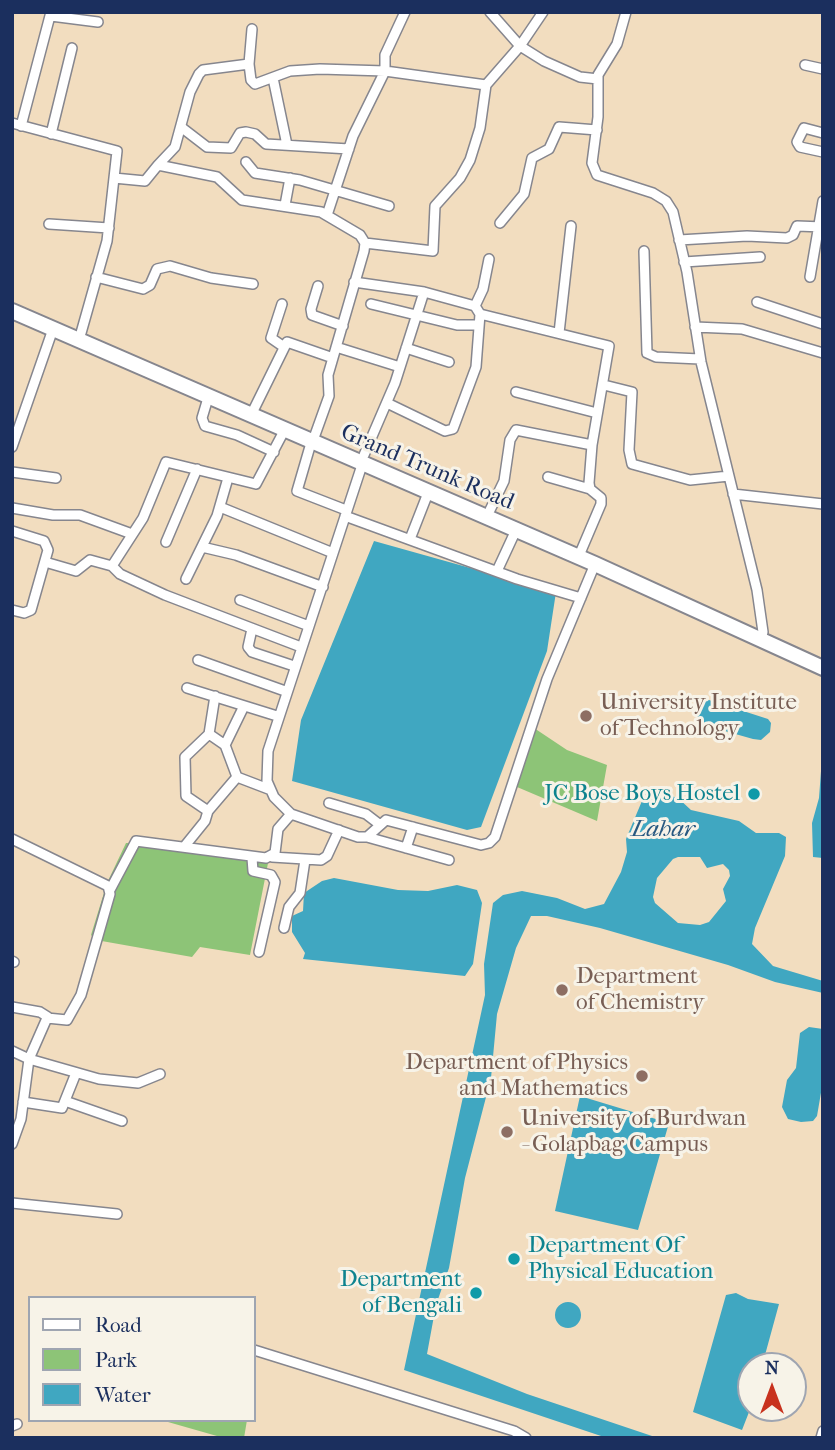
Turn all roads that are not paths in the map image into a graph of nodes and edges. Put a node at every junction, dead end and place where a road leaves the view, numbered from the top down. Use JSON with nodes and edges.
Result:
{"nodes":[{"id":1,"x":405,"y":12,"type":"edge"},
{"id":2,"x":490,"y":12,"type":"edge"},
{"id":3,"x":543,"y":12,"type":"edge"},
{"id":4,"x":626,"y":12,"type":"edge"},
{"id":5,"x":51,"y":14,"type":"edge"},
{"id":6,"x":98,"y":22,"type":"dead end"},
{"id":7,"x":252,"y":29,"type":"dead end"},
{"id":8,"x":520,"y":46,"type":"junction"},
{"id":9,"x":72,"y":48,"type":"dead end"},
{"id":10,"x":249,"y":64,"type":"junction"},
{"id":11,"x":805,"y":65,"type":"dead end"},
{"id":12,"x":823,"y":69,"type":"edge"},
{"id":13,"x":385,"y":71,"type":"junction"},
{"id":14,"x":273,"y":78,"type":"junction"},
{"id":15,"x":598,"y":79,"type":"junction"},
{"id":16,"x":486,"y":85,"type":"junction"},
{"id":17,"x":17,"y":125,"type":"edge"},
{"id":18,"x":181,"y":127,"type":"junction"},
{"id":19,"x":597,"y":130,"type":"junction"},
{"id":20,"x":823,"y":133,"type":"edge"},
{"id":21,"x":51,"y":134,"type":"junction"},
{"id":22,"x":287,"y":145,"type":"junction"},
{"id":23,"x":349,"y":149,"type":"junction"},
{"id":24,"x":823,"y":152,"type":"edge"},
{"id":25,"x":246,"y":162,"type":"dead end"},
{"id":26,"x":158,"y":165,"type":"junction"},
{"id":27,"x":114,"y":178,"type":"junction"},
{"id":28,"x":290,"y":178,"type":"junction"},
{"id":29,"x":337,"y":190,"type":"junction"},
{"id":30,"x":823,"y":201,"type":"edge"},
{"id":31,"x":285,"y":205,"type":"junction"},
{"id":32,"x":389,"y":206,"type":"dead end"},
{"id":33,"x":327,"y":215,"type":"junction"},
{"id":34,"x":500,"y":223,"type":"dead end"},
{"id":35,"x":49,"y":224,"type":"dead end"},
{"id":36,"x":571,"y":226,"type":"dead end"},
{"id":37,"x":820,"y":226,"type":"edge"},
{"id":38,"x":109,"y":228,"type":"junction"},
{"id":39,"x":679,"y":240,"type":"junction"},
{"id":40,"x":365,"y":243,"type":"junction"},
{"id":41,"x":643,"y":251,"type":"dead end"},
{"id":42,"x":760,"y":257,"type":"dead end"},
{"id":43,"x":489,"y":259,"type":"dead end"},
{"id":44,"x":684,"y":262,"type":"junction"},
{"id":45,"x":96,"y":277,"type":"junction"},
{"id":46,"x":810,"y":277,"type":"dead end"},
{"id":47,"x":354,"y":282,"type":"junction"},
{"id":48,"x":253,"y":284,"type":"dead end"},
{"id":49,"x":318,"y":286,"type":"dead end"},
{"id":50,"x":424,"y":292,"type":"junction"},
{"id":51,"x":12,"y":302,"type":"edge"},
{"id":52,"x":757,"y":302,"type":"dead end"},
{"id":53,"x":282,"y":304,"type":"dead end"},
{"id":54,"x":371,"y":304,"type":"dead end"},
{"id":55,"x":478,"y":310,"type":"junction"},
{"id":56,"x":12,"y":311,"type":"edge"},
{"id":57,"x":416,"y":316,"type":"junction"},
{"id":58,"x":823,"y":324,"type":"edge"},
{"id":59,"x":343,"y":326,"type":"junction"},
{"id":60,"x":478,"y":326,"type":"junction"},
{"id":61,"x":695,"y":327,"type":"junction"},
{"id":62,"x":53,"y":329,"type":"junction"},
{"id":63,"x":81,"y":332,"type":"junction"},
{"id":64,"x":559,"y":332,"type":"junction"},
{"id":65,"x":284,"y":347,"type":"junction"},
{"id":66,"x":336,"y":347,"type":"junction"},
{"id":67,"x":406,"y":348,"type":"junction"},
{"id":68,"x":823,"y":353,"type":"edge"},
{"id":69,"x":333,"y":358,"type":"junction"},
{"id":70,"x":701,"y":359,"type":"junction"},
{"id":71,"x":449,"y":362,"type":"dead end"},
{"id":72,"x":400,"y":367,"type":"junction"},
{"id":73,"x":604,"y":385,"type":"junction"},
{"id":74,"x":516,"y":392,"type":"dead end"},
{"id":75,"x":208,"y":398,"type":"junction"},
{"id":76,"x":387,"y":403,"type":"junction"},
{"id":77,"x":254,"y":409,"type":"junction"},
{"id":78,"x":597,"y":412,"type":"junction"},
{"id":79,"x":284,"y":431,"type":"junction"},
{"id":80,"x":313,"y":439,"type":"junction"},
{"id":81,"x":13,"y":444,"type":"edge"},
{"id":82,"x":592,"y":445,"type":"junction"},
{"id":83,"x":274,"y":452,"type":"junction"},
{"id":84,"x":363,"y":460,"type":"junction"},
{"id":85,"x":197,"y":469,"type":"junction"},
{"id":86,"x":12,"y":472,"type":"edge"},
{"id":87,"x":729,"y":476,"type":"junction"},
{"id":88,"x":548,"y":477,"type":"dead end"},
{"id":89,"x":56,"y":478,"type":"dead end"},
{"id":90,"x":228,"y":478,"type":"junction"},
{"id":91,"x":590,"y":489,"type":"junction"},
{"id":92,"x":428,"y":493,"type":"junction"},
{"id":93,"x":733,"y":494,"type":"junction"},
{"id":94,"x":823,"y":504,"type":"edge"},
{"id":95,"x":220,"y":507,"type":"junction"},
{"id":96,"x":12,"y":508,"type":"edge"},
{"id":97,"x":490,"y":510,"type":"junction"},
{"id":98,"x":345,"y":513,"type":"junction"},
{"id":99,"x":516,"y":530,"type":"junction"},
{"id":100,"x":12,"y":531,"type":"edge"},
{"id":101,"x":132,"y":534,"type":"junction"},
{"id":102,"x":410,"y":539,"type":"junction"},
{"id":103,"x":166,"y":542,"type":"dead end"},
{"id":104,"x":202,"y":547,"type":"junction"},
{"id":105,"x":581,"y":551,"type":"junction"},
{"id":106,"x":333,"y":552,"type":"junction"},
{"id":107,"x":45,"y":562,"type":"junction"},
{"id":108,"x":595,"y":564,"type":"junction"},
{"id":109,"x":112,"y":566,"type":"junction"},
{"id":110,"x":497,"y":571,"type":"junction"},
{"id":111,"x":186,"y":579,"type":"dead end"},
{"id":112,"x":323,"y":587,"type":"junction"},
{"id":113,"x":581,"y":598,"type":"junction"},
{"id":114,"x":240,"y":600,"type":"dead end"},
{"id":115,"x":12,"y":610,"type":"edge"},
{"id":116,"x":309,"y":626,"type":"junction"},
{"id":117,"x":252,"y":629,"type":"junction"},
{"id":118,"x":762,"y":636,"type":"junction"},
{"id":119,"x":301,"y":647,"type":"junction"},
{"id":120,"x":823,"y":658,"type":"edge"},
{"id":121,"x":198,"y":660,"type":"dead end"},
{"id":122,"x":294,"y":666,"type":"junction"},
{"id":123,"x":823,"y":668,"type":"edge"},
{"id":124,"x":187,"y":688,"type":"dead end"},
{"id":125,"x":285,"y":691,"type":"junction"},
{"id":126,"x":215,"y":696,"type":"junction"},
{"id":127,"x":244,"y":706,"type":"junction"},
{"id":128,"x":277,"y":716,"type":"junction"},
{"id":129,"x":209,"y":734,"type":"junction"},
{"id":130,"x":225,"y":745,"type":"junction"},
{"id":131,"x":237,"y":778,"type":"junction"},
{"id":132,"x":271,"y":790,"type":"junction"},
{"id":133,"x":329,"y":803,"type":"dead end"},
{"id":134,"x":208,"y":810,"type":"junction"},
{"id":135,"x":291,"y":814,"type":"junction"},
{"id":136,"x":379,"y":824,"type":"junction"},
{"id":137,"x":413,"y":827,"type":"junction"},
{"id":138,"x":339,"y":830,"type":"junction"},
{"id":139,"x":367,"y":837,"type":"junction"},
{"id":140,"x":12,"y":839,"type":"edge"},
{"id":141,"x":184,"y":848,"type":"junction"},
{"id":142,"x":406,"y":848,"type":"junction"},
{"id":143,"x":272,"y":857,"type":"junction"},
{"id":144,"x":251,"y":858,"type":"junction"},
{"id":145,"x":305,"y":860,"type":"junction"},
{"id":146,"x":449,"y":860,"type":"dead end"},
{"id":147,"x":110,"y":890,"type":"junction"},
{"id":148,"x":284,"y":928,"type":"dead end"},
{"id":149,"x":259,"y":952,"type":"dead end"},
{"id":150,"x":12,"y":1007,"type":"edge"},
{"id":151,"x":48,"y":1017,"type":"junction"},
{"id":152,"x":12,"y":1051,"type":"edge"},
{"id":153,"x":29,"y":1059,"type":"junction"},
{"id":154,"x":76,"y":1073,"type":"junction"},
{"id":155,"x":160,"y":1074,"type":"dead end"},
{"id":156,"x":65,"y":1101,"type":"junction"},
{"id":157,"x":23,"y":1102,"type":"junction"},
{"id":158,"x":122,"y":1121,"type":"dead end"},
{"id":159,"x":12,"y":1144,"type":"edge"},
{"id":160,"x":12,"y":1203,"type":"edge"},
{"id":161,"x":117,"y":1214,"type":"dead end"},
{"id":162,"x":256,"y":1351,"type":"edge"},
{"id":163,"x":823,"y":1432,"type":"edge"},
{"id":164,"x":526,"y":1438,"type":"edge"},
{"id":165,"x":821,"y":1438,"type":"edge"}],
"edges":[{"from":1,"to":13,"type":"street"},
{"from":2,"to":8,"type":"street"},
{"from":3,"to":8,"type":"street"},
{"from":4,"to":15,"type":"street"},
{"from":5,"to":6,"type":"street"},
{"from":5,"to":17,"type":"street"},
{"from":7,"to":10,"type":"street"},
{"from":8,"to":15,"type":"street"},
{"from":8,"to":16,"type":"street"},
{"from":9,"to":21,"type":"street"},
{"from":10,"to":14,"type":"street"},
{"from":10,"to":18,"type":"street"},
{"from":11,"to":12,"type":"street"},
{"from":13,"to":14,"type":"street"},
{"from":13,"to":16,"type":"street"},
{"from":13,"to":23,"type":"street"},
{"from":14,"to":22,"type":"street"},
{"from":15,"to":19,"type":"street"},
{"from":16,"to":40,"type":"street"},
{"from":17,"to":21,"type":"street"},
{"from":18,"to":22,"type":"street"},
{"from":18,"to":26,"type":"street"},
{"from":19,"to":34,"type":"street"},
{"from":19,"to":39,"type":"street"},
{"from":20,"to":24,"type":"street"},
{"from":21,"to":27,"type":"street"},
{"from":22,"to":23,"type":"street"},
{"from":23,"to":29,"type":"street"},
{"from":25,"to":28,"type":"street"},
{"from":26,"to":27,"type":"street"},
{"from":26,"to":31,"type":"street"},
{"from":27,"to":38,"type":"street"},
{"from":28,"to":29,"type":"street"},
{"from":28,"to":31,"type":"street"},
{"from":29,"to":32,"type":"street"},
{"from":29,"to":33,"type":"street"},
{"from":30,"to":37,"type":"street"},
{"from":31,"to":33,"type":"street"},
{"from":33,"to":40,"type":"street"},
{"from":35,"to":38,"type":"street"},
{"from":36,"to":64,"type":"street"},
{"from":37,"to":39,"type":"street"},
{"from":37,"to":46,"type":"street"},
{"from":38,"to":45,"type":"street"},
{"from":39,"to":44,"type":"street"},
{"from":40,"to":47,"type":"street"},
{"from":41,"to":70,"type":"street"},
{"from":42,"to":44,"type":"street"},
{"from":43,"to":55,"type":"street"},
{"from":44,"to":61,"type":"street"},
{"from":45,"to":48,"type":"street"},
{"from":45,"to":63,"type":"street"},
{"from":47,"to":50,"type":"street"},
{"from":47,"to":59,"type":"street"},
{"from":49,"to":59,"type":"street"},
{"from":50,"to":55,"type":"street"},
{"from":50,"to":57,"type":"street"},
{"from":51,"to":63,"type":"main road","name":"Grand Trunk Road"},
{"from":52,"to":58,"type":"street"},
{"from":53,"to":65,"type":"street"},
{"from":54,"to":57,"type":"street"},
{"from":55,"to":60,"type":"street"},
{"from":55,"to":64,"type":"street"},
{"from":56,"to":62,"type":"main road","name":"Grand Trunk Road"},
{"from":57,"to":60,"type":"street"},
{"from":57,"to":67,"type":"street"},
{"from":59,"to":66,"type":"street"},
{"from":60,"to":76,"type":"street"},
{"from":61,"to":68,"type":"street"},
{"from":61,"to":70,"type":"street"},
{"from":62,"to":75,"type":"main road","name":"Grand Trunk Road"},
{"from":62,"to":81,"type":"street"},
{"from":63,"to":77,"type":"main road","name":"Grand Trunk Road"},
{"from":64,"to":73,"type":"street"},
{"from":65,"to":69,"type":"street"},
{"from":65,"to":77,"type":"street"},
{"from":66,"to":69,"type":"street"},
{"from":66,"to":72,"type":"street"},
{"from":67,"to":71,"type":"street"},
{"from":67,"to":72,"type":"street"},
{"from":69,"to":80,"type":"street"},
{"from":70,"to":87,"type":"street"},
{"from":72,"to":76,"type":"street"},
{"from":73,"to":78,"type":"street"},
{"from":73,"to":87,"type":"street"},
{"from":74,"to":78,"type":"street"},
{"from":75,"to":79,"type":"main road","name":"Grand Trunk Road"},
{"from":75,"to":83,"type":"street"},
{"from":76,"to":84,"type":"street"},
{"from":77,"to":80,"type":"main road","name":"Grand Trunk Road"},
{"from":78,"to":82,"type":"street"},
{"from":79,"to":80,"type":"main road","name":"Grand Trunk Road"},
{"from":79,"to":83,"type":"street"},
{"from":80,"to":84,"type":"main road","name":"Grand Trunk Road"},
{"from":80,"to":98,"type":"street"},
{"from":82,"to":91,"type":"street"},
{"from":82,"to":97,"type":"street"},
{"from":83,"to":90,"type":"street"},
{"from":84,"to":92,"type":"main road","name":"Grand Trunk Road"},
{"from":84,"to":97,"type":"main road","name":"Grand Trunk Road"},
{"from":84,"to":98,"type":"street"},
{"from":85,"to":90,"type":"street"},
{"from":85,"to":101,"type":"street"},
{"from":85,"to":103,"type":"street"},
{"from":86,"to":89,"type":"street"},
{"from":87,"to":93,"type":"street"},
{"from":88,"to":91,"type":"street"},
{"from":90,"to":95,"type":"street"},
{"from":91,"to":105,"type":"street"},
{"from":92,"to":99,"type":"main road","name":"Grand Trunk Road"},
{"from":92,"to":102,"type":"street"},
{"from":93,"to":94,"type":"street"},
{"from":93,"to":118,"type":"street"},
{"from":95,"to":104,"type":"street"},
{"from":95,"to":106,"type":"street"},
{"from":96,"to":101,"type":"street"},
{"from":97,"to":105,"type":"main road","name":"Grand Trunk Road"},
{"from":98,"to":102,"type":"street"},
{"from":98,"to":106,"type":"street"},
{"from":99,"to":108,"type":"main road","name":"Grand Trunk Road"},
{"from":99,"to":110,"type":"street"},
{"from":100,"to":107,"type":"street"},
{"from":101,"to":109,"type":"street"},
{"from":102,"to":110,"type":"street"},
{"from":104,"to":111,"type":"street"},
{"from":104,"to":112,"type":"street"},
{"from":105,"to":118,"type":"main road","name":"Grand Trunk Road"},
{"from":106,"to":112,"type":"street"},
{"from":107,"to":109,"type":"street"},
{"from":107,"to":115,"type":"street"},
{"from":108,"to":113,"type":"street"},
{"from":108,"to":118,"type":"main road","name":"Grand Trunk Road"},
{"from":109,"to":117,"type":"street"},
{"from":110,"to":113,"type":"street"},
{"from":112,"to":116,"type":"street"},
{"from":113,"to":137,"type":"street"},
{"from":114,"to":116,"type":"street"},
{"from":116,"to":119,"type":"street"},
{"from":117,"to":119,"type":"street"},
{"from":117,"to":122,"type":"street"},
{"from":118,"to":120,"type":"main road","name":"Grand Trunk Road"},
{"from":118,"to":123,"type":"main road","name":"Grand Trunk Road"},
{"from":119,"to":122,"type":"street"},
{"from":121,"to":125,"type":"street"},
{"from":122,"to":125,"type":"street"},
{"from":124,"to":126,"type":"street"},
{"from":125,"to":128,"type":"street"},
{"from":126,"to":127,"type":"street"},
{"from":126,"to":129,"type":"street"},
{"from":127,"to":128,"type":"street"},
{"from":127,"to":130,"type":"street"},
{"from":128,"to":132,"type":"street"},
{"from":129,"to":130,"type":"street"},
{"from":129,"to":134,"type":"street"},
{"from":130,"to":131,"type":"street"},
{"from":131,"to":132,"type":"street"},
{"from":131,"to":134,"type":"street"},
{"from":132,"to":135,"type":"street"},
{"from":133,"to":136,"type":"street"},
{"from":134,"to":141,"type":"street"},
{"from":135,"to":138,"type":"street"},
{"from":135,"to":143,"type":"street"},
{"from":136,"to":137,"type":"street"},
{"from":136,"to":139,"type":"street"},
{"from":137,"to":142,"type":"street"},
{"from":138,"to":139,"type":"street"},
{"from":138,"to":145,"type":"street"},
{"from":139,"to":142,"type":"street"},
{"from":140,"to":147,"type":"street"},
{"from":141,"to":144,"type":"street"},
{"from":141,"to":147,"type":"street"},
{"from":142,"to":146,"type":"street"},
{"from":143,"to":144,"type":"street"},
{"from":143,"to":145,"type":"street"},
{"from":144,"to":149,"type":"street"},
{"from":145,"to":148,"type":"street"},
{"from":147,"to":151,"type":"street"},
{"from":150,"to":151,"type":"street"},
{"from":151,"to":153,"type":"street"},
{"from":152,"to":153,"type":"street"},
{"from":153,"to":154,"type":"street"},
{"from":153,"to":157,"type":"street"},
{"from":154,"to":155,"type":"street"},
{"from":154,"to":156,"type":"street"},
{"from":156,"to":157,"type":"street"},
{"from":156,"to":158,"type":"street"},
{"from":157,"to":159,"type":"street"},
{"from":160,"to":161,"type":"street"},
{"from":162,"to":164,"type":"street"},
{"from":163,"to":165,"type":"street"}]}
